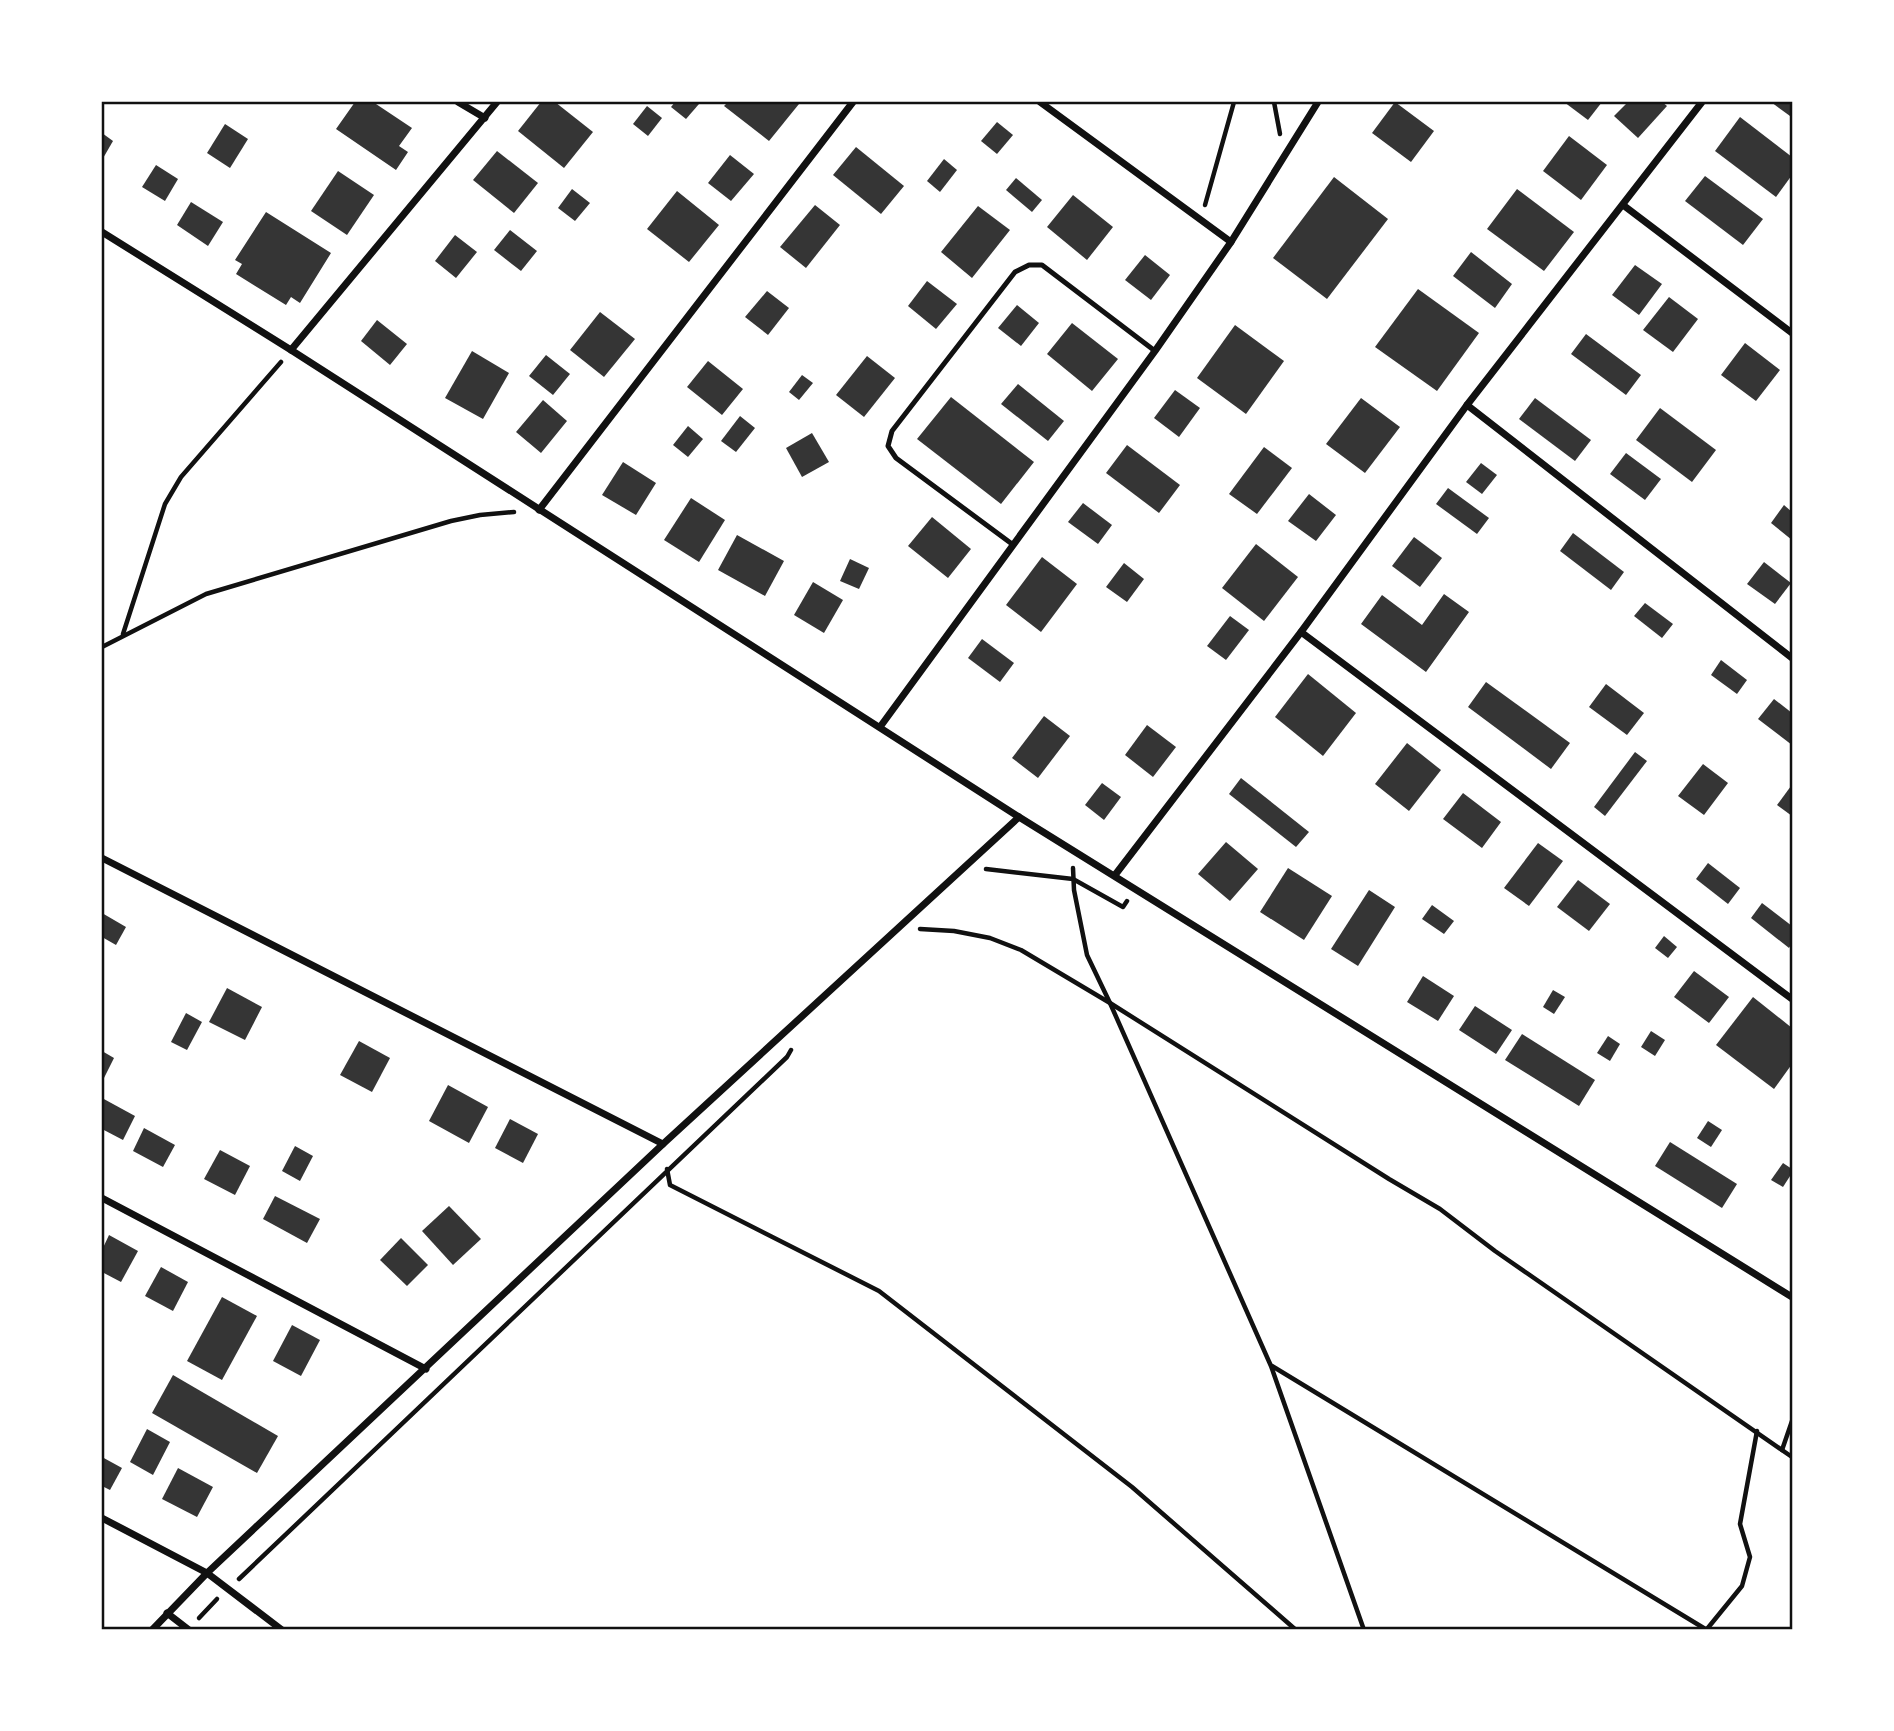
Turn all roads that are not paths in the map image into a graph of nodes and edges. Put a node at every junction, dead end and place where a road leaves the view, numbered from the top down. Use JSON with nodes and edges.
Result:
{"nodes":[{"id":1,"x":458,"y":102,"type":"edge"},
{"id":2,"x":498,"y":102,"type":"edge"},
{"id":3,"x":853,"y":102,"type":"edge"},
{"id":4,"x":1040,"y":102,"type":"edge"},
{"id":5,"x":1318,"y":102,"type":"edge"},
{"id":6,"x":1702,"y":102,"type":"edge"},
{"id":7,"x":485,"y":118,"type":"junction"},
{"id":8,"x":1623,"y":205,"type":"junction"},
{"id":9,"x":102,"y":232,"type":"edge"},
{"id":10,"x":1231,"y":242,"type":"junction"},
{"id":11,"x":1793,"y":333,"type":"edge"},
{"id":12,"x":291,"y":350,"type":"junction"},
{"id":13,"x":1155,"y":351,"type":"junction"},
{"id":14,"x":1467,"y":405,"type":"junction"},
{"id":15,"x":539,"y":510,"type":"junction"},
{"id":16,"x":1012,"y":544,"type":"junction"},
{"id":17,"x":1301,"y":632,"type":"junction"},
{"id":18,"x":1793,"y":658,"type":"edge"},
{"id":19,"x":880,"y":727,"type":"junction"},
{"id":20,"x":1018,"y":817,"type":"junction"},
{"id":21,"x":102,"y":858,"type":"edge"},
{"id":22,"x":1115,"y":875,"type":"junction"},
{"id":23,"x":1793,"y":999,"type":"edge"},
{"id":24,"x":663,"y":1144,"type":"junction"},
{"id":25,"x":102,"y":1198,"type":"edge"},
{"id":26,"x":1793,"y":1297,"type":"edge"},
{"id":27,"x":426,"y":1369,"type":"junction"},
{"id":28,"x":102,"y":1518,"type":"edge"},
{"id":29,"x":208,"y":1573,"type":"junction"},
{"id":30,"x":167,"y":1613,"type":"junction"},
{"id":31,"x":152,"y":1629,"type":"edge"},
{"id":32,"x":188,"y":1629,"type":"edge"},
{"id":33,"x":282,"y":1629,"type":"edge"}],
"edges":[{"from":1,"to":7,"type":"street"},
{"from":2,"to":7,"type":"street"},
{"from":3,"to":15,"type":"street"},
{"from":4,"to":10,"type":"street"},
{"from":5,"to":10,"type":"street"},
{"from":6,"to":8,"type":"street"},
{"from":7,"to":12,"type":"street"},
{"from":8,"to":11,"type":"street"},
{"from":8,"to":14,"type":"street"},
{"from":9,"to":12,"type":"street"},
{"from":10,"to":13,"type":"street"},
{"from":12,"to":15,"type":"street"},
{"from":13,"to":16,"type":"street"},
{"from":13,"to":16,"type":"lane"},
{"from":14,"to":17,"type":"street"},
{"from":14,"to":18,"type":"street"},
{"from":15,"to":19,"type":"street"},
{"from":16,"to":19,"type":"street"},
{"from":17,"to":22,"type":"street"},
{"from":17,"to":23,"type":"street"},
{"from":19,"to":20,"type":"street"},
{"from":20,"to":22,"type":"street"},
{"from":20,"to":24,"type":"street"},
{"from":21,"to":24,"type":"street"},
{"from":22,"to":26,"type":"street"},
{"from":24,"to":27,"type":"street"},
{"from":25,"to":27,"type":"street"},
{"from":27,"to":29,"type":"street"},
{"from":28,"to":29,"type":"street"},
{"from":29,"to":30,"type":"street"},
{"from":29,"to":33,"type":"street"},
{"from":30,"to":31,"type":"street"},
{"from":30,"to":32,"type":"street"}]}
